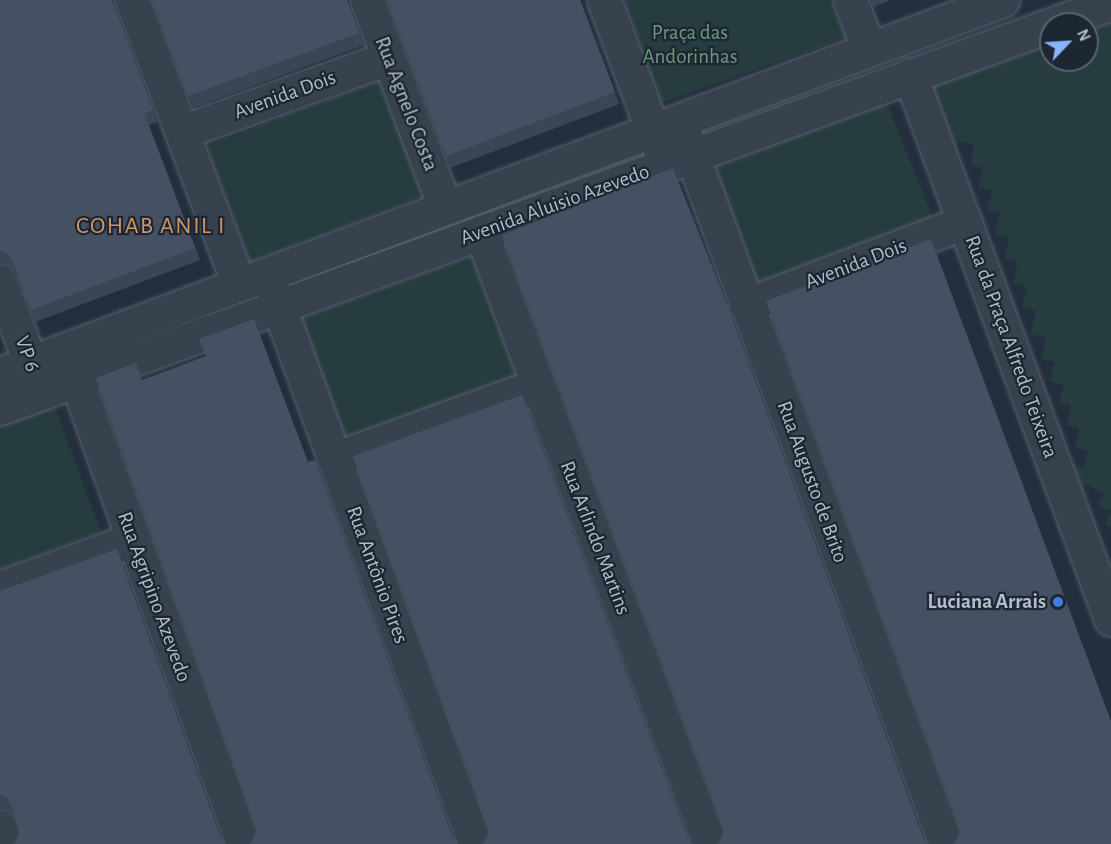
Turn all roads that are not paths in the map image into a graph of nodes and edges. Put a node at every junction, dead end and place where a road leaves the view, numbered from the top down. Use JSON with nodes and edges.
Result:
{"nodes":[{"id":1,"x":132,"y":0,"type":"edge"},
{"id":2,"x":366,"y":0,"type":"edge"},
{"id":3,"x":604,"y":0,"type":"edge"},
{"id":4,"x":850,"y":0,"type":"edge"},
{"id":5,"x":1002,"y":0,"type":"edge"},
{"id":6,"x":1111,"y":3,"type":"edge"},
{"id":7,"x":869,"y":50,"type":"junction"},
{"id":8,"x":388,"y":58,"type":"junction"},
{"id":9,"x":910,"y":75,"type":"junction"},
{"id":10,"x":666,"y":125,"type":"junction"},
{"id":11,"x":182,"y":132,"type":"junction"},
{"id":12,"x":679,"y":159,"type":"junction"},
{"id":13,"x":445,"y":207,"type":"junction"},
{"id":14,"x":965,"y":222,"type":"junction"},
{"id":15,"x":481,"y":232,"type":"junction"},
{"id":16,"x":253,"y":279,"type":"junction"},
{"id":17,"x":0,"y":281,"type":"edge"},
{"id":18,"x":746,"y":305,"type":"junction"},
{"id":19,"x":279,"y":306,"type":"junction"},
{"id":20,"x":65,"y":349,"type":"junction"},
{"id":21,"x":30,"y":363,"type":"junction"},
{"id":22,"x":0,"y":374,"type":"edge"},
{"id":23,"x":76,"y":380,"type":"junction"},
{"id":24,"x":538,"y":385,"type":"junction"},
{"id":25,"x":42,"y":393,"type":"junction"},
{"id":26,"x":0,"y":408,"type":"edge"},
{"id":27,"x":334,"y":459,"type":"junction"},
{"id":28,"x":134,"y":539,"type":"junction"},
{"id":29,"x":0,"y":588,"type":"edge"},
{"id":30,"x":1111,"y":619,"type":"edge"},
{"id":31,"x":0,"y":827,"type":"edge"},
{"id":32,"x":6,"y":844,"type":"edge"},
{"id":33,"x":243,"y":844,"type":"edge"},
{"id":34,"x":475,"y":844,"type":"edge"},
{"id":35,"x":710,"y":844,"type":"edge"},
{"id":36,"x":946,"y":844,"type":"edge"}],
"edges":[{"from":1,"to":11,"type":"street","name":"Rua Antônio Pires"},
{"from":2,"to":8,"type":"street","name":"Rua Agnelo Costa"},
{"from":3,"to":10,"type":"street","name":"Rua Augusto de Brito"},
{"from":4,"to":7,"type":"street"},
{"from":5,"to":7,"type":"street","name":"Avenida Aluisio Azevedo"},
{"from":6,"to":9,"type":"street","name":"Avenida Aluisio Azevedo"},
{"from":7,"to":10,"type":"street","name":"Avenida Aluisio Azevedo"},
{"from":8,"to":11,"type":"street","name":"Avenida Dois"},
{"from":8,"to":13,"type":"street","name":"Rua Agnelo Costa"},
{"from":9,"to":12,"type":"street","name":"Avenida Aluisio Azevedo"},
{"from":9,"to":14,"type":"street","name":"Rua da Praça Alfredo Teixeira"},
{"from":10,"to":12,"type":"street","name":"Rua Augusto de Brito"},
{"from":10,"to":13,"type":"street","name":"Avenida Aluisio Azevedo"},
{"from":11,"to":16,"type":"street","name":"Rua Antônio Pires"},
{"from":12,"to":15,"type":"street","name":"Avenida Aluisio Azevedo"},
{"from":12,"to":18,"type":"street","name":"Rua Augusto de Brito"},
{"from":13,"to":16,"type":"street","name":"Avenida Aluisio Azevedo"},
{"from":14,"to":18,"type":"street","name":"Avenida Dois"},
{"from":14,"to":30,"type":"street","name":"Rua da Praça Alfredo Teixeira"},
{"from":15,"to":19,"type":"street","name":"Avenida Aluisio Azevedo"},
{"from":15,"to":24,"type":"street","name":"Rua Arlindo Martins"},
{"from":16,"to":19,"type":"street","name":"Rua Antônio Pires"},
{"from":16,"to":20,"type":"street","name":"Avenida Aluisio Azevedo"},
{"from":17,"to":21,"type":"street","name":"VP 6"},
{"from":18,"to":36,"type":"street","name":"Rua Augusto de Brito"},
{"from":19,"to":23,"type":"street","name":"Avenida Aluisio Azevedo"},
{"from":19,"to":27,"type":"street","name":"Rua Antônio Pires"},
{"from":20,"to":21,"type":"street","name":"Avenida Aluisio Azevedo"},
{"from":20,"to":23,"type":"street","name":"Rua Agripino Azevedo"},
{"from":21,"to":22,"type":"street","name":"Avenida Aluisio Azevedo"},
{"from":21,"to":25,"type":"street","name":"VP 6"},
{"from":23,"to":25,"type":"street","name":"Avenida Aluisio Azevedo"},
{"from":23,"to":28,"type":"street","name":"Rua Agripino Azevedo"},
{"from":24,"to":27,"type":"street"},
{"from":24,"to":35,"type":"street","name":"Rua Arlindo Martins"},
{"from":25,"to":26,"type":"street","name":"Avenida Aluisio Azevedo"},
{"from":27,"to":34,"type":"street","name":"Rua Antônio Pires"},
{"from":28,"to":29,"type":"street"},
{"from":28,"to":33,"type":"street","name":"Rua Agripino Azevedo"},
{"from":31,"to":32,"type":"street"}]}
